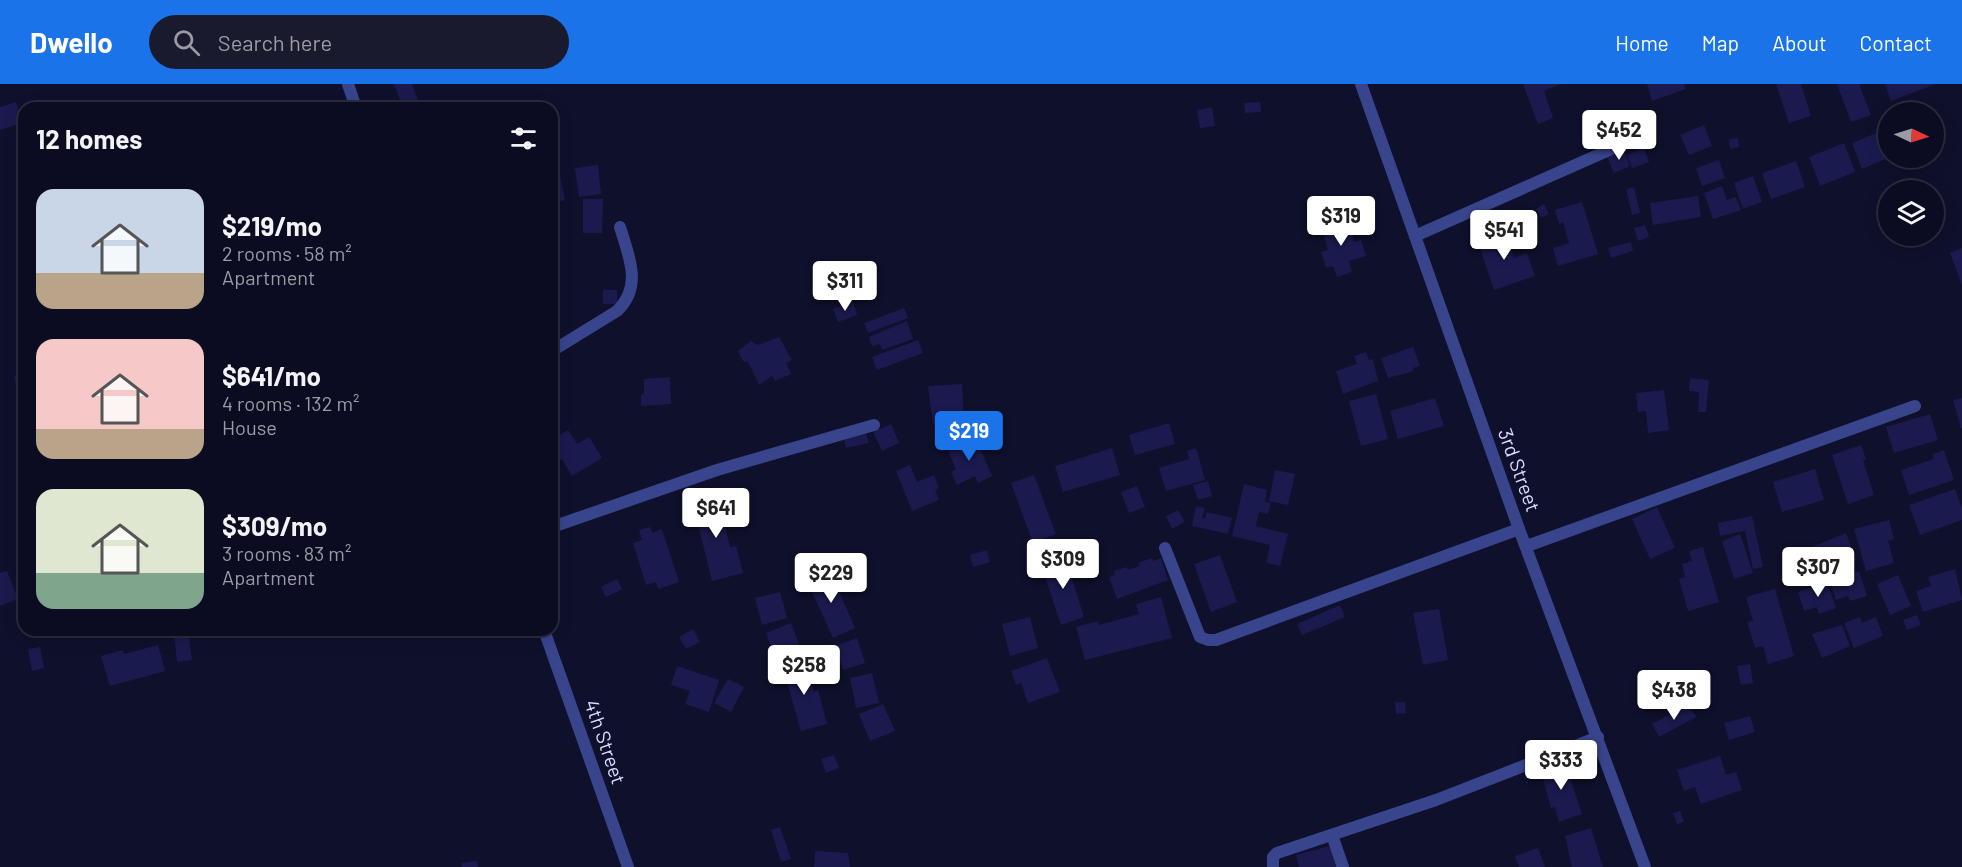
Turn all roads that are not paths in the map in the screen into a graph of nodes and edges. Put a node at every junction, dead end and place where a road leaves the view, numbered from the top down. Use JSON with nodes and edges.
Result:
{"nodes":[{"id":1,"x":348,"y":84,"type":"edge"},
{"id":2,"x":1361,"y":84,"type":"edge"},
{"id":3,"x":354,"y":102,"type":"edge"},
{"id":4,"x":1643,"y":135,"type":"dead end"},
{"id":5,"x":620,"y":228,"type":"dead end"},
{"id":6,"x":1415,"y":236,"type":"junction"},
{"id":7,"x":558,"y":347,"type":"edge"},
{"id":8,"x":1915,"y":406,"type":"dead end"},
{"id":9,"x":874,"y":425,"type":"dead end"},
{"id":10,"x":558,"y":525,"type":"edge"},
{"id":11,"x":1519,"y":529,"type":"junction"},
{"id":12,"x":1527,"y":546,"type":"junction"},
{"id":13,"x":1165,"y":548,"type":"dead end"},
{"id":14,"x":545,"y":636,"type":"edge"},
{"id":15,"x":1598,"y":737,"type":"junction"},
{"id":16,"x":1332,"y":835,"type":"junction"},
{"id":17,"x":628,"y":867,"type":"edge"},
{"id":18,"x":1274,"y":867,"type":"edge"},
{"id":19,"x":1342,"y":867,"type":"edge"},
{"id":20,"x":1645,"y":867,"type":"edge"}],
"edges":[{"from":1,"to":3,"type":"street"},
{"from":2,"to":6,"type":"street","name":"3rd Street"},
{"from":4,"to":6,"type":"street"},
{"from":5,"to":7,"type":"street"},
{"from":6,"to":11,"type":"street","name":"3rd Street"},
{"from":8,"to":12,"type":"street"},
{"from":9,"to":10,"type":"street"},
{"from":11,"to":12,"type":"street","name":"3rd Street"},
{"from":11,"to":13,"type":"street"},
{"from":12,"to":15,"type":"street","name":"3rd Street"},
{"from":14,"to":17,"type":"street","name":"4th Street"},
{"from":15,"to":16,"type":"street"},
{"from":15,"to":20,"type":"street","name":"3rd Street"},
{"from":16,"to":18,"type":"street"},
{"from":16,"to":19,"type":"street"}]}
